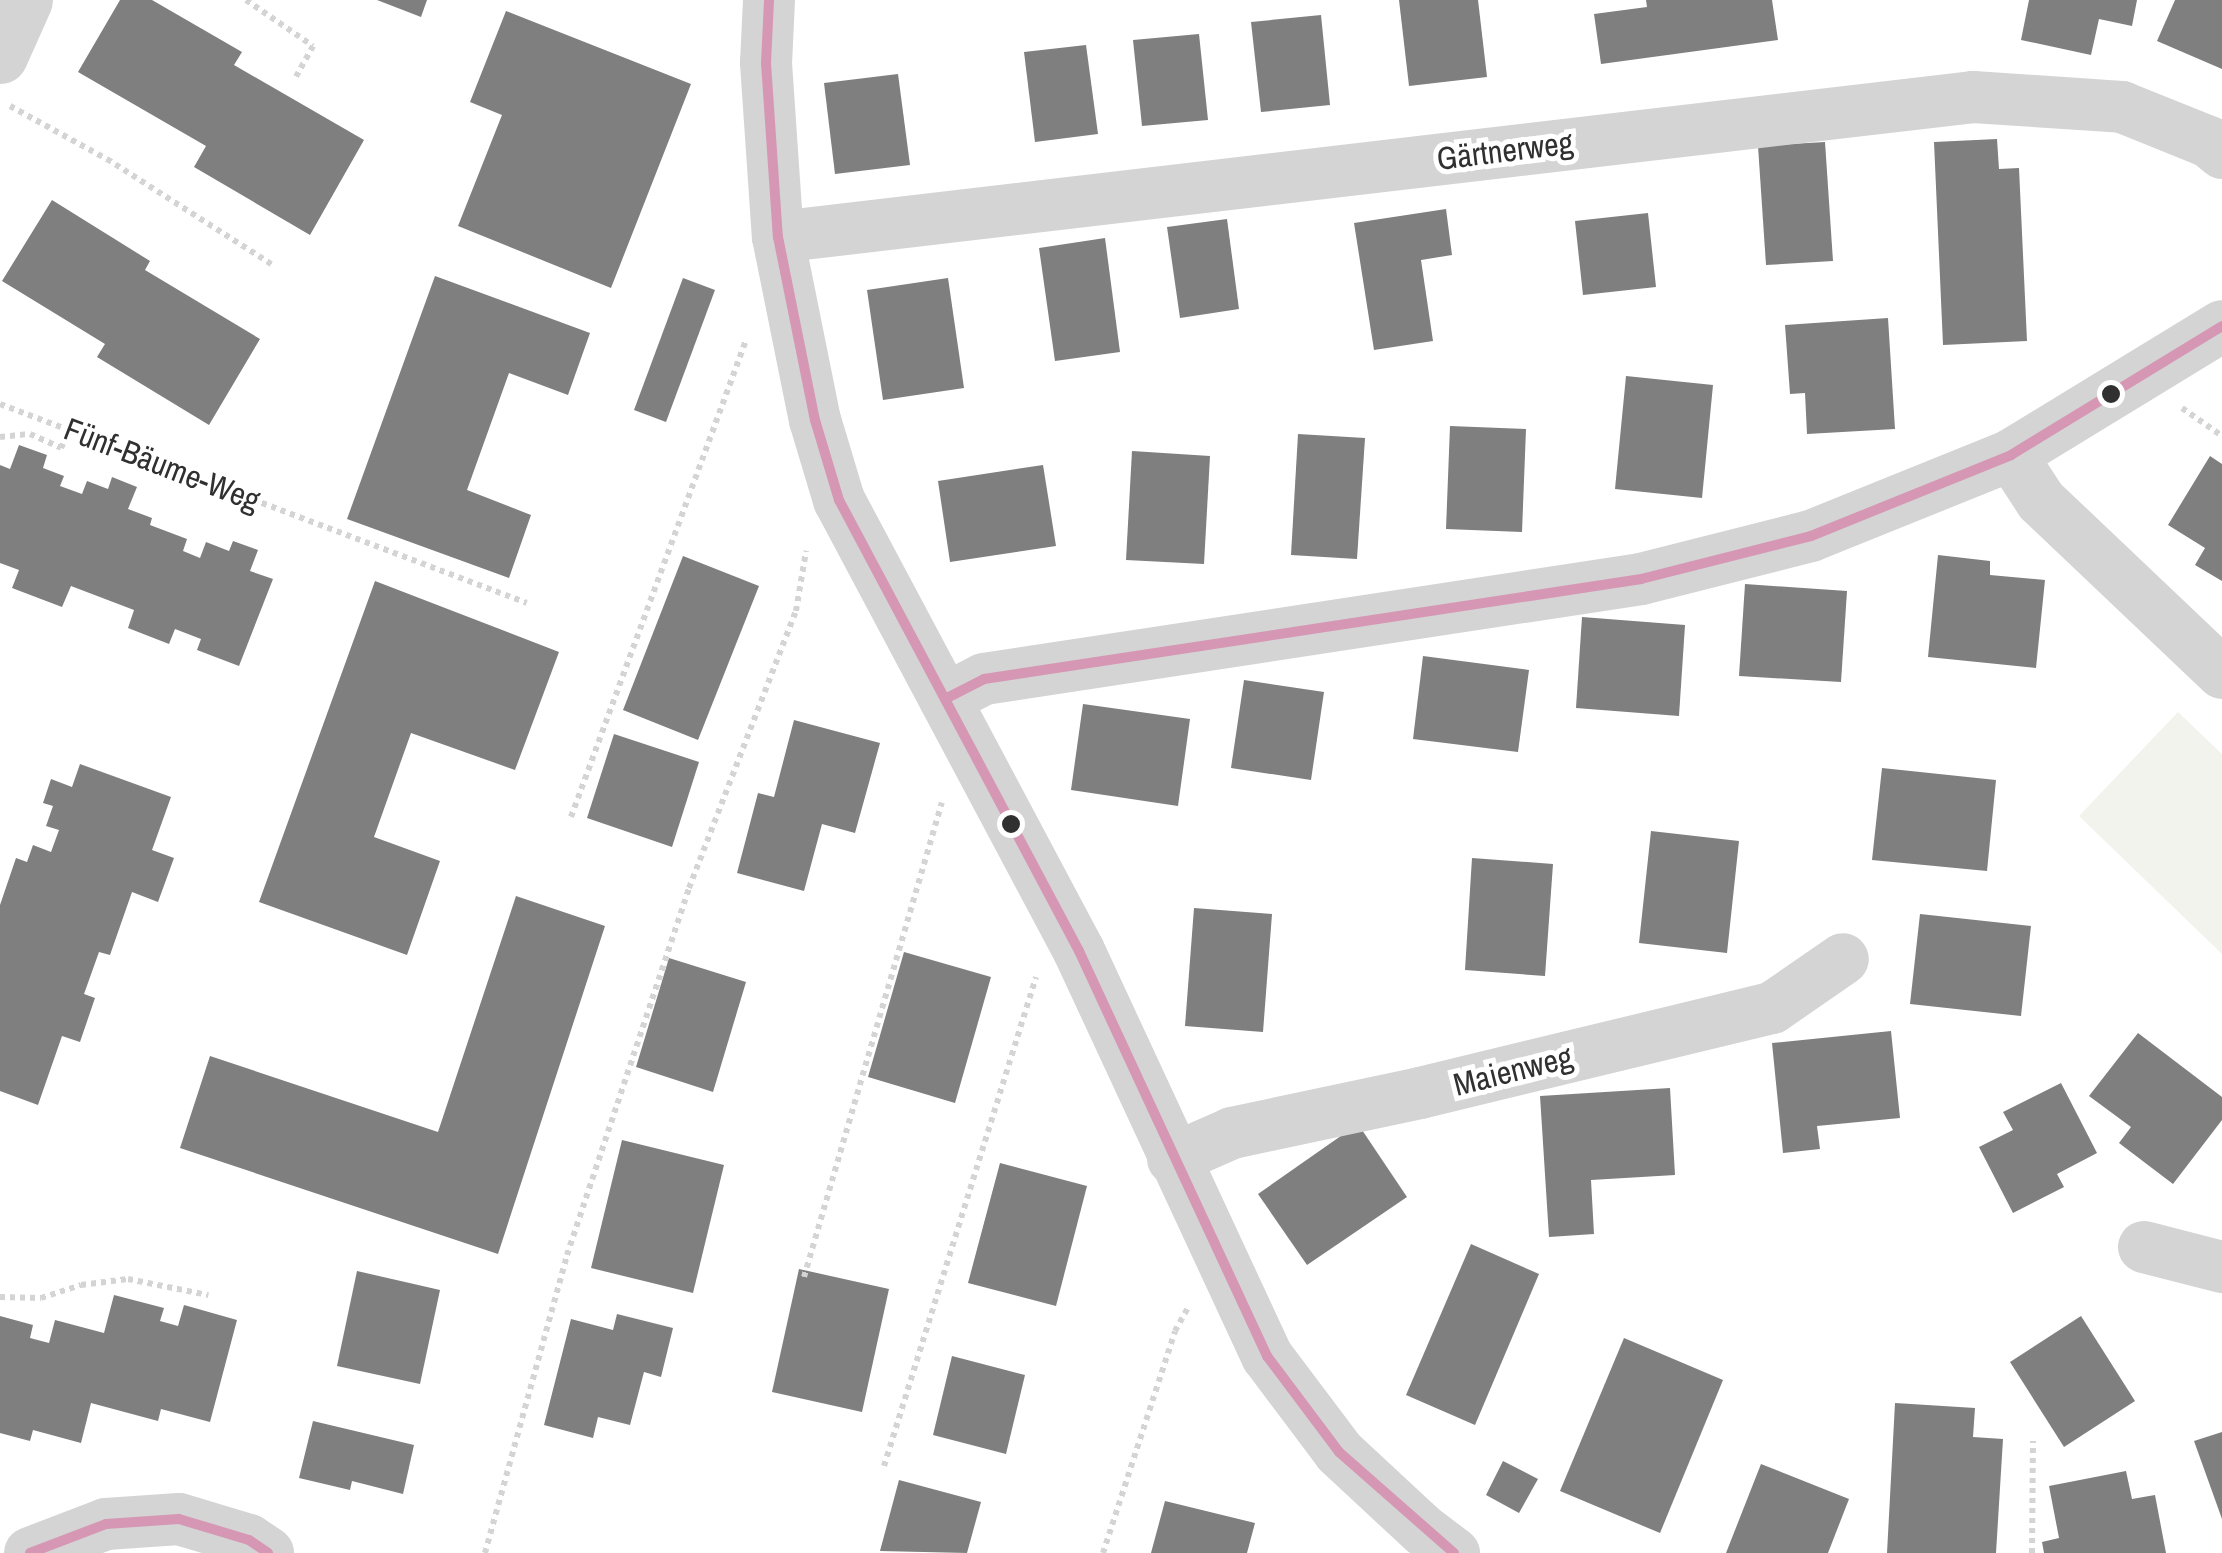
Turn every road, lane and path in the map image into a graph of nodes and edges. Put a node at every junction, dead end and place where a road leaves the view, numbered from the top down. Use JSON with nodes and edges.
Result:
{"nodes":[{"id":1,"x":26,"y":0,"type":"edge"},
{"id":2,"x":246,"y":0,"type":"edge"},
{"id":3,"x":769,"y":0,"type":"edge"},
{"id":4,"x":0,"y":56,"type":"edge"},
{"id":5,"x":295,"y":78,"type":"dead end"},
{"id":6,"x":18,"y":110,"type":"dead end"},
{"id":7,"x":2222,"y":153,"type":"edge"},
{"id":8,"x":778,"y":236,"type":"junction"},
{"id":9,"x":274,"y":266,"type":"dead end"},
{"id":10,"x":792,"y":322,"type":"junction"},
{"id":11,"x":2222,"y":326,"type":"edge"},
{"id":12,"x":0,"y":404,"type":"edge"},
{"id":13,"x":70,"y":430,"type":"junction"},
{"id":14,"x":0,"y":436,"type":"edge"},
{"id":15,"x":2012,"y":455,"type":"junction"},
{"id":16,"x":839,"y":500,"type":"junction"},
{"id":17,"x":527,"y":603,"type":"dead end"},
{"id":18,"x":2222,"y":673,"type":"edge"},
{"id":19,"x":945,"y":699,"type":"junction"},
{"id":20,"x":987,"y":780,"type":"junction"},
{"id":21,"x":571,"y":817,"type":"dead end"},
{"id":22,"x":1080,"y":951,"type":"junction"},
{"id":23,"x":1843,"y":959,"type":"dead end"},
{"id":24,"x":1173,"y":1159,"type":"junction"},
{"id":25,"x":2144,"y":1247,"type":"dead end"},
{"id":26,"x":2222,"y":1266,"type":"edge"},
{"id":27,"x":1227,"y":1276,"type":"junction"},
{"id":28,"x":804,"y":1278,"type":"dead end"},
{"id":29,"x":208,"y":1295,"type":"dead end"},
{"id":30,"x":0,"y":1296,"type":"edge"},
{"id":31,"x":2034,"y":1441,"type":"dead end"},
{"id":32,"x":884,"y":1466,"type":"dead end"},
{"id":33,"x":30,"y":1553,"type":"edge"},
{"id":34,"x":268,"y":1553,"type":"edge"},
{"id":35,"x":485,"y":1553,"type":"edge"},
{"id":36,"x":1103,"y":1553,"type":"edge"},
{"id":37,"x":1454,"y":1553,"type":"edge"},
{"id":38,"x":2032,"y":1553,"type":"edge"}],
"edges":[{"from":1,"to":4,"type":"street"},
{"from":2,"to":5,"type":"path"},
{"from":3,"to":8,"type":"street"},
{"from":6,"to":9,"type":"path"},
{"from":7,"to":8,"type":"street","name":"Gärtnerweg"},
{"from":8,"to":10,"type":"street"},
{"from":10,"to":16,"type":"street"},
{"from":10,"to":21,"type":"path"},
{"from":11,"to":15,"type":"street"},
{"from":12,"to":13,"type":"path","name":"Fünf-Bäume-Weg"},
{"from":13,"to":14,"type":"path"},
{"from":13,"to":17,"type":"path","name":"Fünf-Bäume-Weg"},
{"from":15,"to":18,"type":"street"},
{"from":15,"to":19,"type":"street"},
{"from":16,"to":19,"type":"street"},
{"from":16,"to":35,"type":"path"},
{"from":19,"to":20,"type":"street"},
{"from":20,"to":22,"type":"street"},
{"from":20,"to":28,"type":"path"},
{"from":22,"to":24,"type":"street"},
{"from":22,"to":32,"type":"path"},
{"from":23,"to":24,"type":"street","name":"Maienweg"},
{"from":24,"to":27,"type":"street"},
{"from":25,"to":26,"type":"street"},
{"from":27,"to":36,"type":"path"},
{"from":27,"to":37,"type":"street"},
{"from":29,"to":30,"type":"path"},
{"from":31,"to":38,"type":"path"},
{"from":33,"to":34,"type":"street"}]}
